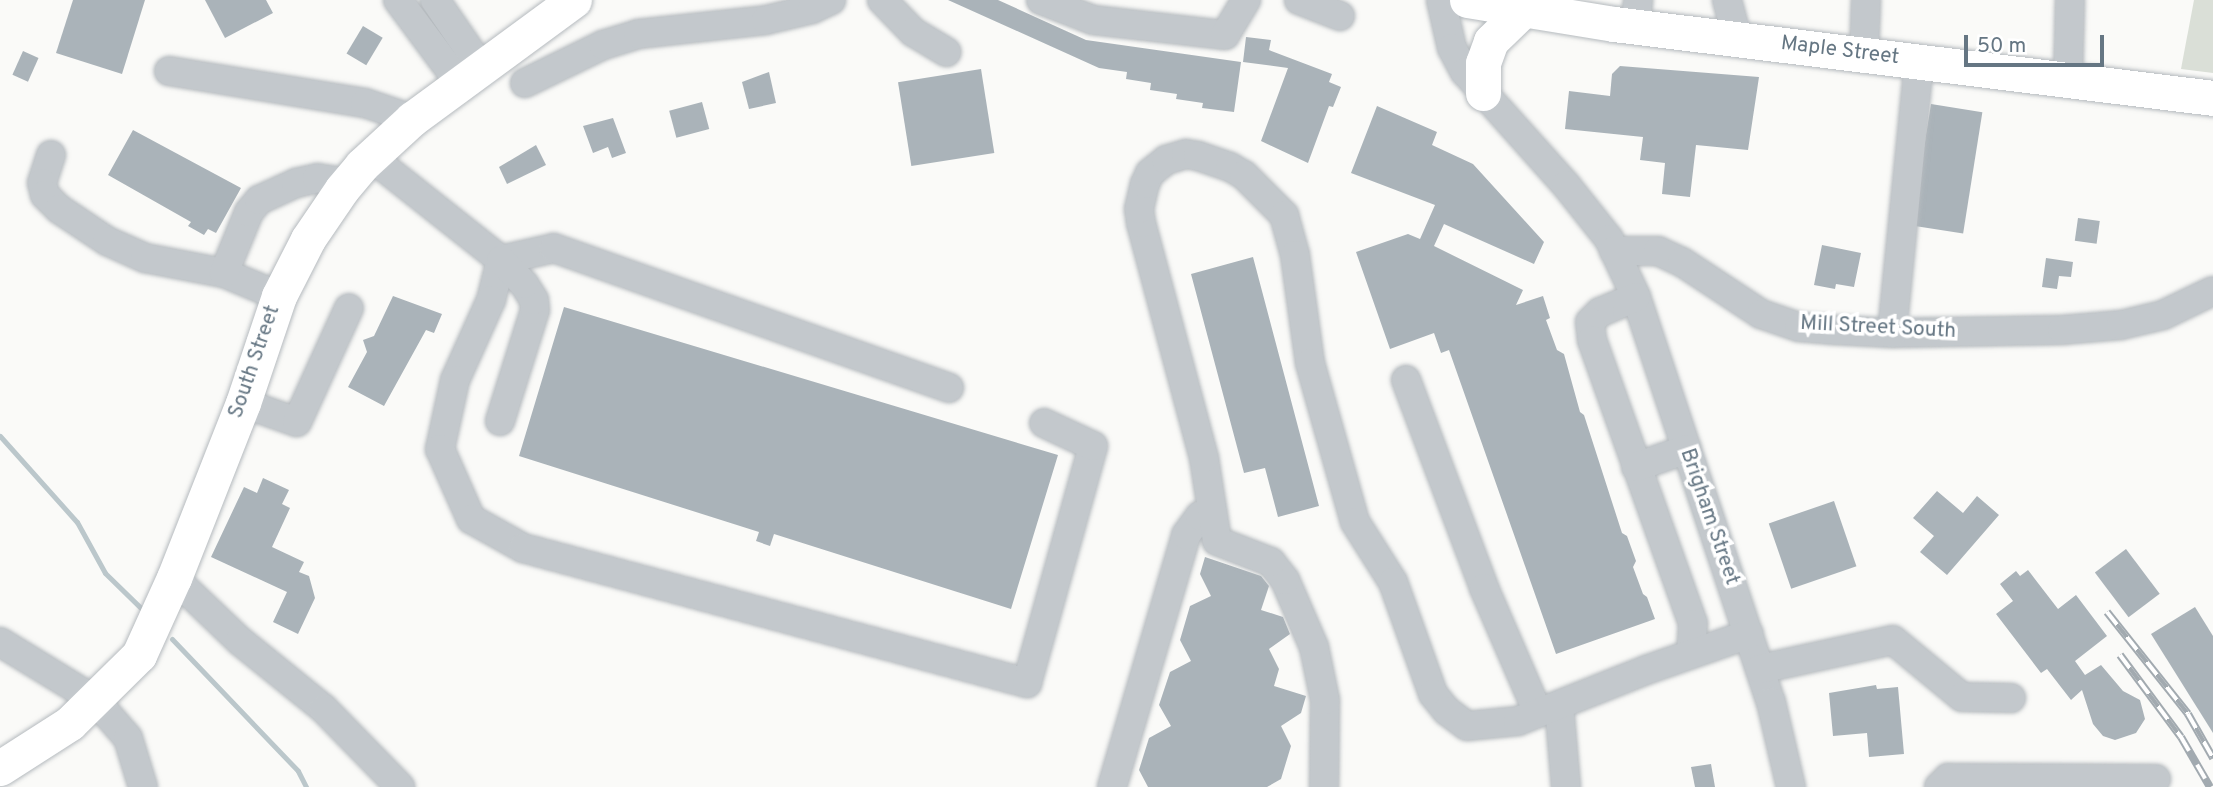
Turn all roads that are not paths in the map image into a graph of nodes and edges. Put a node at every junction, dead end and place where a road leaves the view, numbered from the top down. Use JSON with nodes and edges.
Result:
{"nodes":[{"id":1,"x":398,"y":0,"type":"edge"},
{"id":2,"x":435,"y":0,"type":"edge"},
{"id":3,"x":574,"y":0,"type":"edge"},
{"id":4,"x":882,"y":0,"type":"edge"},
{"id":5,"x":1041,"y":0,"type":"edge"},
{"id":6,"x":1246,"y":0,"type":"edge"},
{"id":7,"x":1299,"y":0,"type":"edge"},
{"id":8,"x":1441,"y":0,"type":"edge"},
{"id":9,"x":1467,"y":0,"type":"edge"},
{"id":10,"x":1727,"y":0,"type":"edge"},
{"id":11,"x":1866,"y":0,"type":"edge"},
{"id":12,"x":2070,"y":0,"type":"edge"},
{"id":13,"x":830,"y":1,"type":"edge"},
{"id":14,"x":1523,"y":10,"type":"junction"},
{"id":15,"x":1637,"y":13,"type":"edge"},
{"id":16,"x":1340,"y":16,"type":"dead end"},
{"id":17,"x":1737,"y":38,"type":"junction"},
{"id":18,"x":946,"y":52,"type":"dead end"},
{"id":19,"x":1864,"y":55,"type":"junction"},
{"id":20,"x":1919,"y":61,"type":"junction"},
{"id":21,"x":169,"y":71,"type":"dead end"},
{"id":22,"x":470,"y":75,"type":"junction"},
{"id":23,"x":2068,"y":80,"type":"junction"},
{"id":24,"x":525,"y":83,"type":"dead end"},
{"id":25,"x":1483,"y":93,"type":"junction"},
{"id":26,"x":2213,"y":98,"type":"edge"},
{"id":27,"x":412,"y":119,"type":"junction"},
{"id":28,"x":51,"y":155,"type":"dead end"},
{"id":29,"x":371,"y":156,"type":"junction"},
{"id":30,"x":347,"y":183,"type":"junction"},
{"id":31,"x":1614,"y":251,"type":"junction"},
{"id":32,"x":501,"y":260,"type":"junction"},
{"id":33,"x":224,"y":274,"type":"junction"},
{"id":34,"x":2213,"y":291,"type":"edge"},
{"id":35,"x":278,"y":296,"type":"junction"},
{"id":36,"x":1636,"y":297,"type":"junction"},
{"id":37,"x":349,"y":309,"type":"dead end"},
{"id":38,"x":1892,"y":333,"type":"junction"},
{"id":39,"x":1406,"y":380,"type":"dead end"},
{"id":40,"x":949,"y":388,"type":"dead end"},
{"id":41,"x":243,"y":403,"type":"junction"},
{"id":42,"x":500,"y":421,"type":"dead end"},
{"id":43,"x":1044,"y":423,"type":"dead end"},
{"id":44,"x":1687,"y":449,"type":"junction"},
{"id":45,"x":1636,"y":467,"type":"junction"},
{"id":46,"x":1213,"y":515,"type":"junction"},
{"id":47,"x":174,"y":578,"type":"junction"},
{"id":48,"x":1749,"y":634,"type":"junction"},
{"id":49,"x":0,"y":642,"type":"edge"},
{"id":50,"x":1691,"y":654,"type":"junction"},
{"id":51,"x":1760,"y":669,"type":"junction"},
{"id":52,"x":2011,"y":698,"type":"dead end"},
{"id":53,"x":95,"y":700,"type":"junction"},
{"id":54,"x":1548,"y":709,"type":"junction"},
{"id":55,"x":0,"y":768,"type":"edge"},
{"id":56,"x":2156,"y":779,"type":"dead end"},
{"id":57,"x":143,"y":787,"type":"edge"},
{"id":58,"x":400,"y":787,"type":"edge"},
{"id":59,"x":1112,"y":787,"type":"edge"},
{"id":60,"x":1324,"y":787,"type":"edge"},
{"id":61,"x":1566,"y":787,"type":"edge"},
{"id":62,"x":1791,"y":787,"type":"edge"},
{"id":63,"x":1939,"y":787,"type":"edge"}],
"edges":[{"from":1,"to":22,"type":"street"},
{"from":2,"to":22,"type":"street"},
{"from":3,"to":22,"type":"main road","name":"South Street"},
{"from":4,"to":18,"type":"street"},
{"from":5,"to":6,"type":"street"},
{"from":7,"to":16,"type":"street"},
{"from":8,"to":25,"type":"street"},
{"from":9,"to":14,"type":"main road","name":"Maple Street"},
{"from":10,"to":17,"type":"street"},
{"from":11,"to":19,"type":"street"},
{"from":12,"to":23,"type":"street"},
{"from":13,"to":24,"type":"street"},
{"from":14,"to":15,"type":"main road","name":"Maple Street"},
{"from":14,"to":25,"type":"main road"},
{"from":15,"to":17,"type":"main road","name":"Maple Street"},
{"from":17,"to":19,"type":"main road","name":"Maple Street"},
{"from":19,"to":20,"type":"main road","name":"Maple Street"},
{"from":20,"to":23,"type":"main road","name":"Maple Street"},
{"from":20,"to":38,"type":"street"},
{"from":21,"to":27,"type":"street"},
{"from":22,"to":27,"type":"main road","name":"South Street"},
{"from":23,"to":26,"type":"main road","name":"Maple Street"},
{"from":25,"to":31,"type":"street"},
{"from":27,"to":29,"type":"main road","name":"South Street"},
{"from":28,"to":33,"type":"street"},
{"from":29,"to":30,"type":"main road","name":"South Street"},
{"from":29,"to":32,"type":"street"},
{"from":30,"to":33,"type":"street"},
{"from":30,"to":35,"type":"main road","name":"South Street"},
{"from":31,"to":36,"type":"street","name":"Brigham Street"},
{"from":31,"to":38,"type":"street","name":"Mill Street South"},
{"from":32,"to":40,"type":"street"},
{"from":32,"to":42,"type":"street"},
{"from":32,"to":43,"type":"street"},
{"from":33,"to":35,"type":"street"},
{"from":34,"to":38,"type":"street","name":"Mill Street South"},
{"from":35,"to":41,"type":"main road","name":"South Street"},
{"from":36,"to":44,"type":"street","name":"Brigham Street"},
{"from":36,"to":45,"type":"street"},
{"from":37,"to":41,"type":"street"},
{"from":39,"to":54,"type":"street"},
{"from":41,"to":47,"type":"main road","name":"South Street"},
{"from":44,"to":45,"type":"street"},
{"from":44,"to":48,"type":"street","name":"Brigham Street"},
{"from":45,"to":50,"type":"street"},
{"from":46,"to":54,"type":"street"},
{"from":46,"to":59,"type":"street"},
{"from":46,"to":60,"type":"street"},
{"from":47,"to":53,"type":"main road","name":"South Street"},
{"from":47,"to":58,"type":"street"},
{"from":48,"to":50,"type":"street"},
{"from":48,"to":51,"type":"street","name":"Brigham Street"},
{"from":49,"to":53,"type":"street"},
{"from":50,"to":54,"type":"street"},
{"from":51,"to":52,"type":"street"},
{"from":51,"to":62,"type":"street","name":"Brigham Street"},
{"from":53,"to":55,"type":"main road","name":"South Street"},
{"from":53,"to":57,"type":"street"},
{"from":54,"to":61,"type":"street"},
{"from":56,"to":63,"type":"street"}]}
